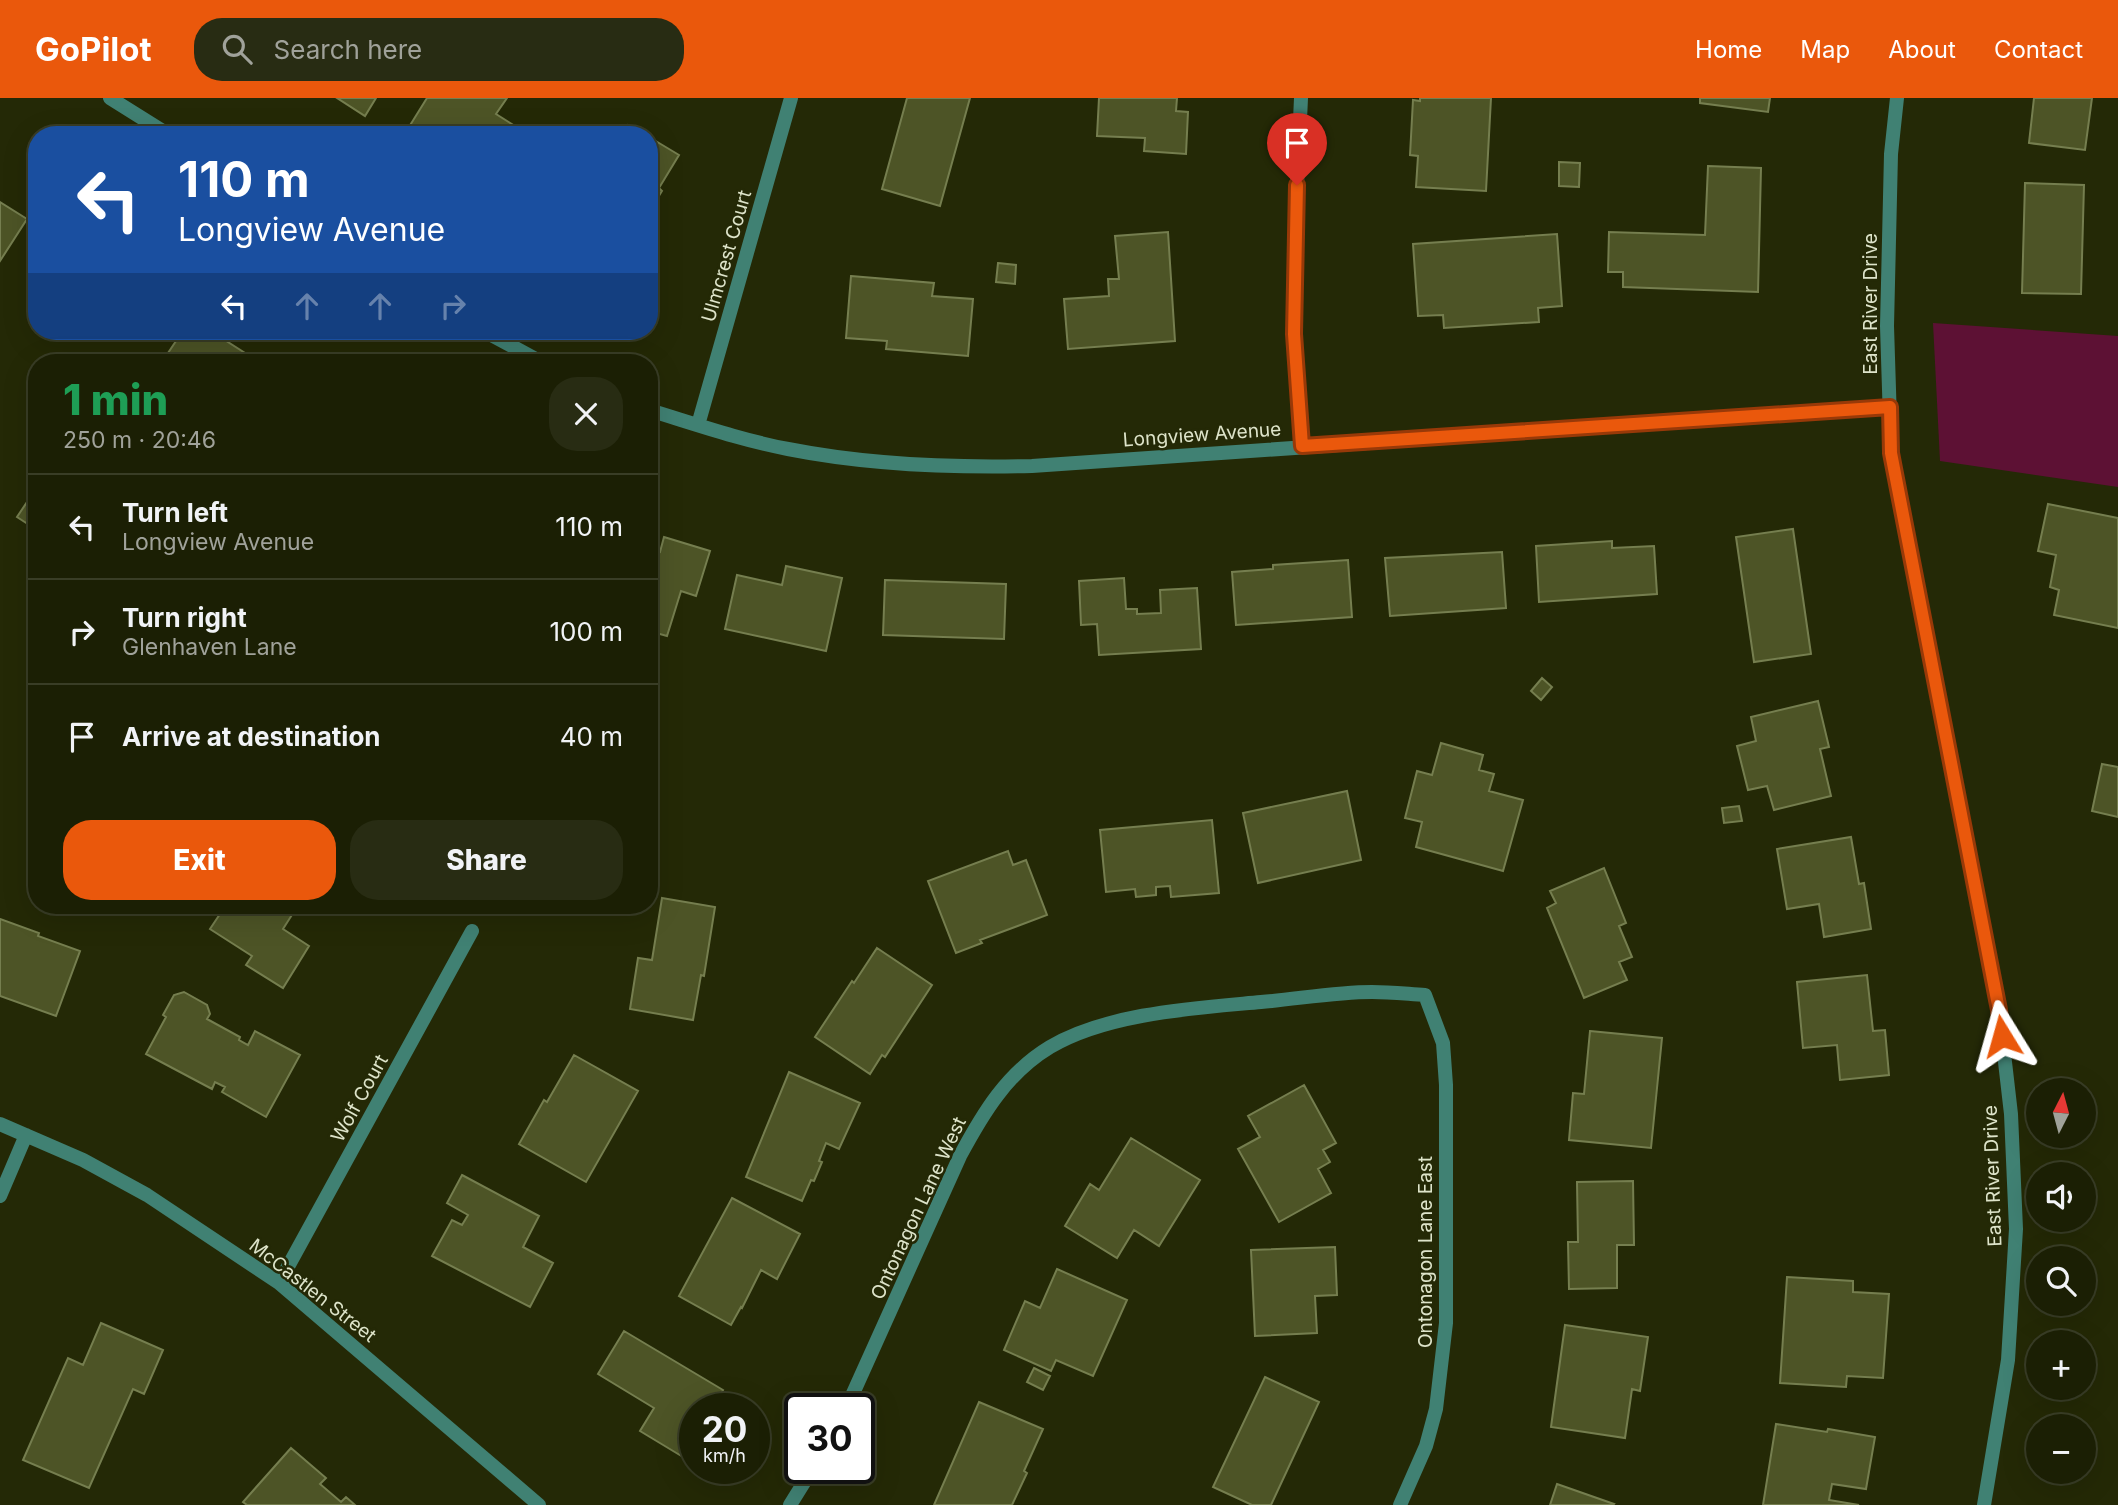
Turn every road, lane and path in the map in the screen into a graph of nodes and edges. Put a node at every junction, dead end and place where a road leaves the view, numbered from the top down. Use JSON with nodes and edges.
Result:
{"nodes":[{"id":1,"x":110,"y":98,"type":"edge"},
{"id":2,"x":791,"y":98,"type":"edge"},
{"id":3,"x":1301,"y":98,"type":"edge"},
{"id":4,"x":1897,"y":98,"type":"edge"},
{"id":5,"x":155,"y":126,"type":"edge"},
{"id":6,"x":501,"y":340,"type":"edge"},
{"id":7,"x":526,"y":354,"type":"edge"},
{"id":8,"x":1890,"y":407,"type":"junction"},
{"id":9,"x":658,"y":413,"type":"edge"},
{"id":10,"x":698,"y":425,"type":"junction"},
{"id":11,"x":1302,"y":446,"type":"junction"},
{"id":12,"x":472,"y":931,"type":"dead end"},
{"id":13,"x":1425,"y":995,"type":"joint"},
{"id":14,"x":0,"y":1124,"type":"edge"},
{"id":15,"x":26,"y":1135,"type":"junction"},
{"id":16,"x":0,"y":1196,"type":"edge"},
{"id":17,"x":279,"y":1283,"type":"junction"},
{"id":18,"x":853,"y":1393,"type":"edge"},
{"id":19,"x":803,"y":1484,"type":"edge"},
{"id":20,"x":539,"y":1505,"type":"edge"},
{"id":21,"x":790,"y":1505,"type":"edge"},
{"id":22,"x":1400,"y":1505,"type":"edge"},
{"id":23,"x":1984,"y":1505,"type":"edge"}],
"edges":[{"from":1,"to":5,"type":"street"},
{"from":2,"to":10,"type":"street","name":"Ulmcrest Court"},
{"from":3,"to":11,"type":"street"},
{"from":4,"to":8,"type":"street","name":"East River Drive"},
{"from":6,"to":7,"type":"street"},
{"from":8,"to":11,"type":"street","name":"Longview Avenue"},
{"from":8,"to":23,"type":"street","name":"East River Drive"},
{"from":9,"to":10,"type":"street","name":"Longview Avenue"},
{"from":10,"to":11,"type":"street","name":"Longview Avenue"},
{"from":12,"to":17,"type":"street","name":"Wolf Court"},
{"from":13,"to":18,"type":"street","name":"Ontonagon Lane West"},
{"from":13,"to":22,"type":"street","name":"Ontonagon Lane East"},
{"from":14,"to":15,"type":"street","name":"McCastlen Street"},
{"from":15,"to":16,"type":"street"},
{"from":15,"to":17,"type":"street","name":"McCastlen Street"},
{"from":17,"to":20,"type":"street","name":"McCastlen Street"},
{"from":19,"to":21,"type":"street"}]}
